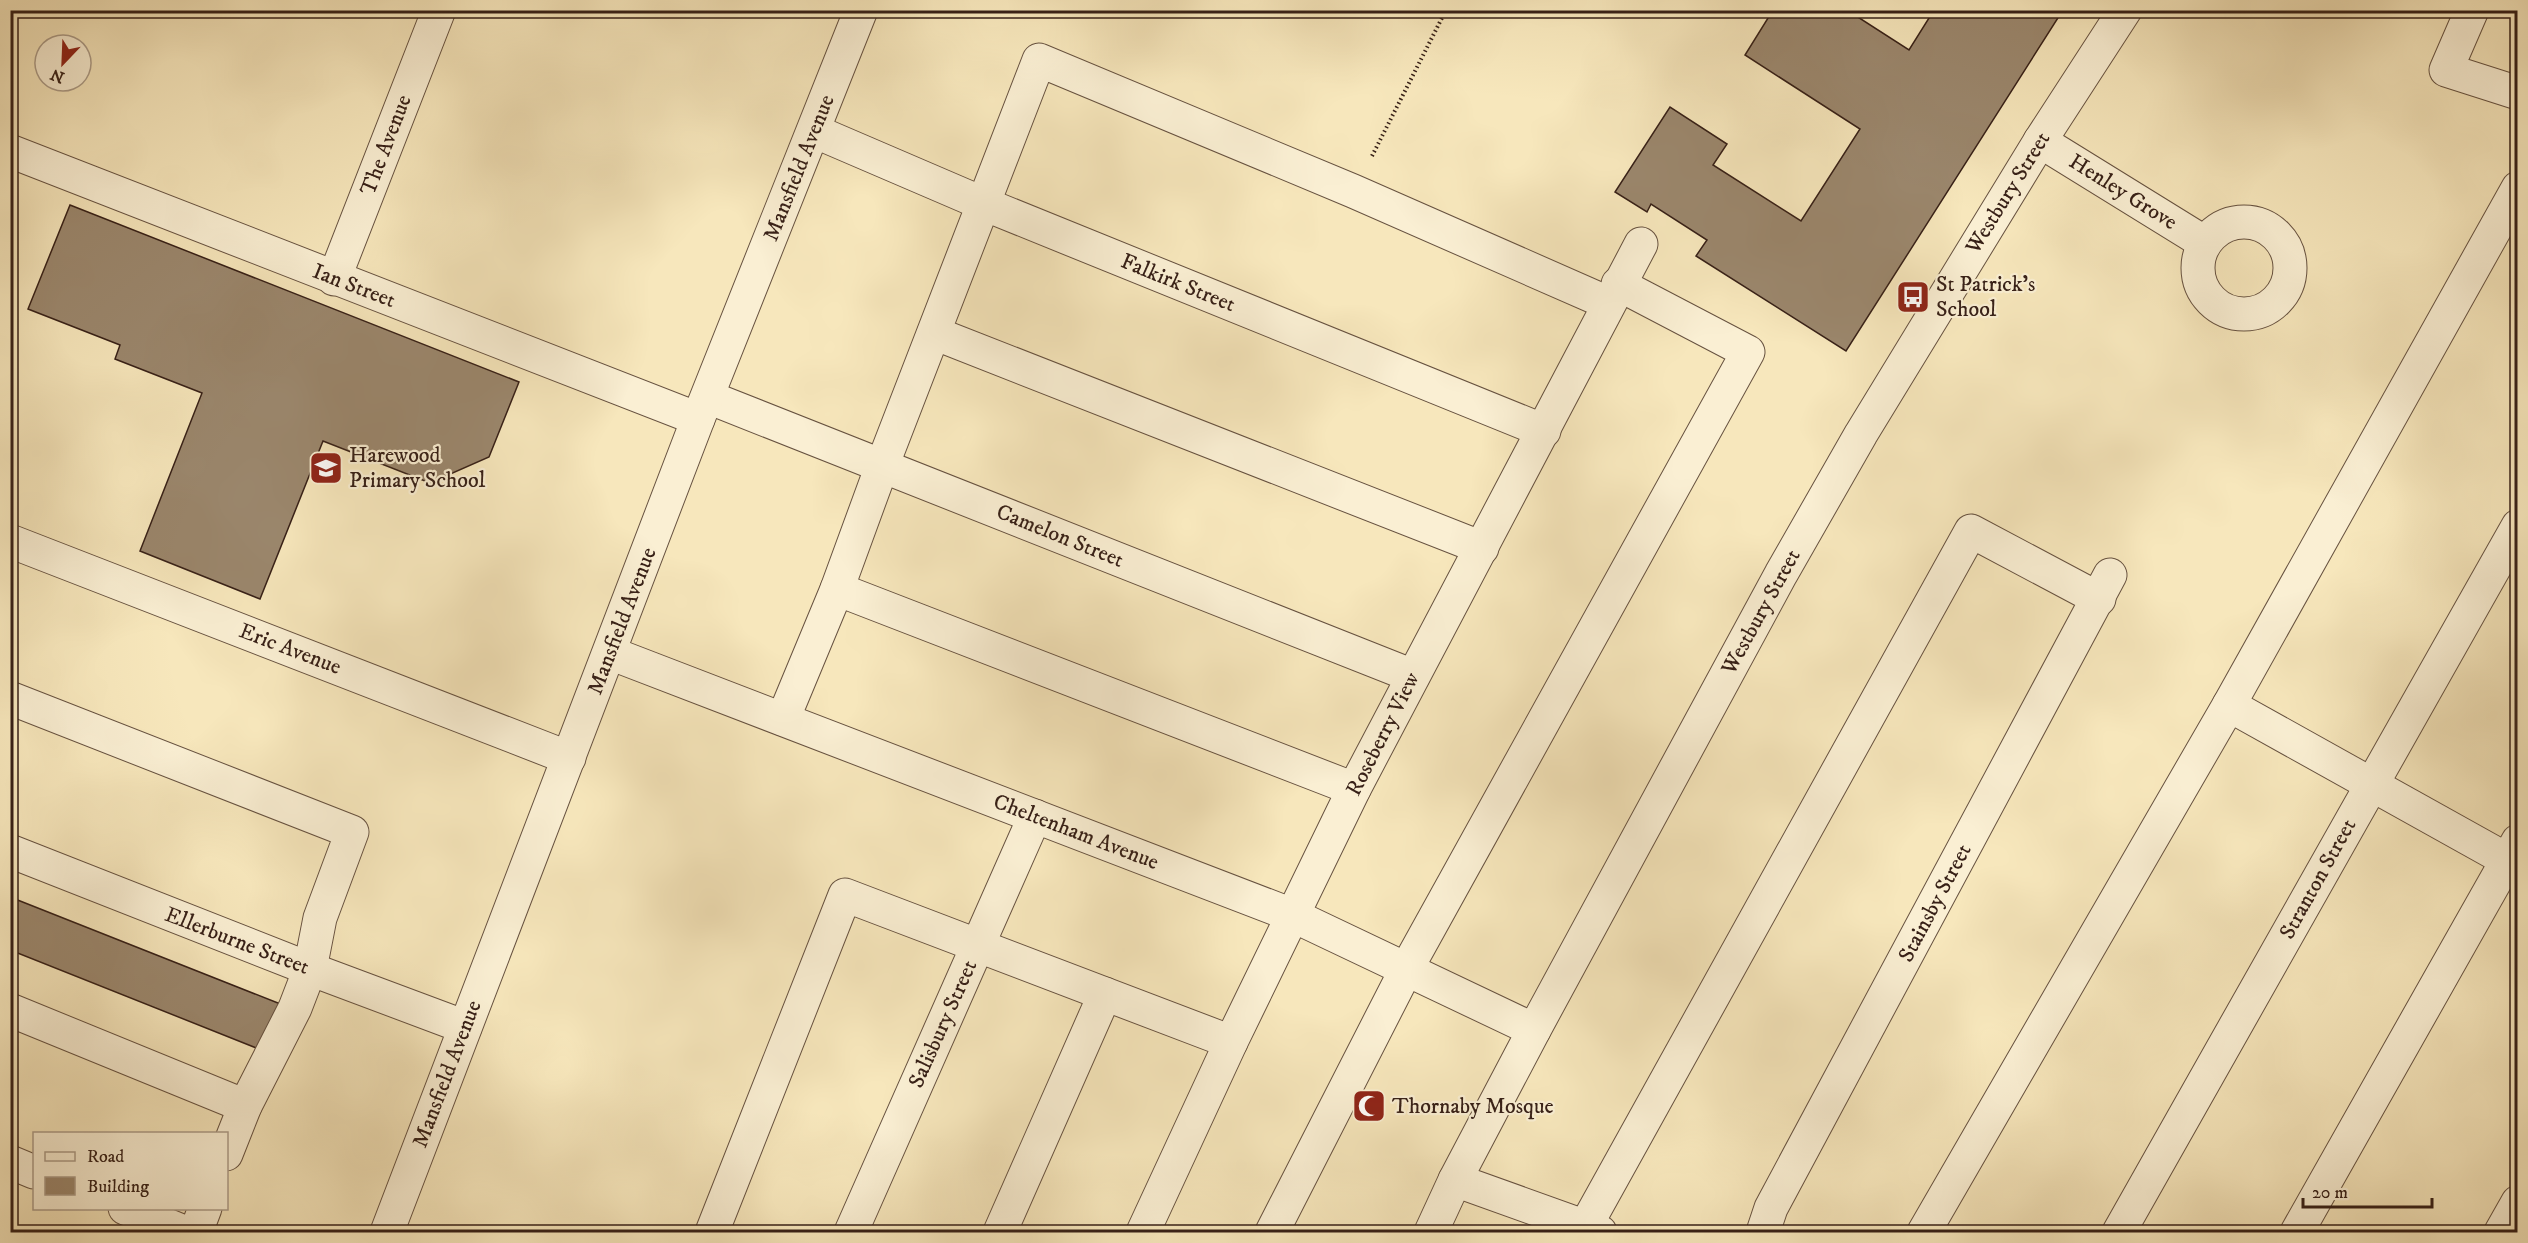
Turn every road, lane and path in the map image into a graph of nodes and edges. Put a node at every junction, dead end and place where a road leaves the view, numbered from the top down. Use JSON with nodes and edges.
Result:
{"nodes":[{"id":1,"x":439,"y":10,"type":"edge"},
{"id":2,"x":861,"y":10,"type":"edge"},
{"id":3,"x":1446,"y":10,"type":"edge"},
{"id":4,"x":2125,"y":10,"type":"edge"},
{"id":5,"x":2472,"y":10,"type":"edge"},
{"id":6,"x":2517,"y":93,"type":"edge"},
{"id":7,"x":813,"y":131,"type":"junction"},
{"id":8,"x":2040,"y":141,"type":"junction"},
{"id":9,"x":10,"y":151,"type":"edge"},
{"id":10,"x":2517,"y":188,"type":"edge"},
{"id":11,"x":1353,"y":191,"type":"junction"},
{"id":12,"x":984,"y":204,"type":"junction"},
{"id":13,"x":2205,"y":243,"type":"dead end"},
{"id":14,"x":1641,"y":244,"type":"dead end"},
{"id":15,"x":334,"y":279,"type":"junction"},
{"id":16,"x":1613,"y":294,"type":"junction"},
{"id":17,"x":934,"y":333,"type":"junction"},
{"id":18,"x":703,"y":408,"type":"junction"},
{"id":19,"x":1544,"y":431,"type":"junction"},
{"id":20,"x":882,"y":466,"type":"junction"},
{"id":21,"x":2517,"y":526,"type":"edge"},
{"id":22,"x":10,"y":541,"type":"edge"},
{"id":23,"x":1482,"y":548,"type":"junction"},
{"id":24,"x":837,"y":589,"type":"junction"},
{"id":25,"x":610,"y":653,"type":"junction"},
{"id":26,"x":1413,"y":676,"type":"junction"},
{"id":27,"x":10,"y":698,"type":"edge"},
{"id":28,"x":2229,"y":705,"type":"junction"},
{"id":29,"x":783,"y":719,"type":"junction"},
{"id":30,"x":569,"y":758,"type":"junction"},
{"id":31,"x":2372,"y":785,"type":"junction"},
{"id":32,"x":1354,"y":789,"type":"junction"},
{"id":33,"x":1035,"y":816,"type":"junction"},
{"id":34,"x":10,"y":851,"type":"edge"},
{"id":35,"x":2514,"y":856,"type":"edge"},
{"id":36,"x":1292,"y":915,"type":"junction"},
{"id":37,"x":978,"y":945,"type":"junction"},
{"id":38,"x":1407,"y":968,"type":"junction"},
{"id":39,"x":309,"y":969,"type":"junction"},
{"id":40,"x":1105,"y":994,"type":"junction"},
{"id":41,"x":10,"y":1010,"type":"edge"},
{"id":42,"x":465,"y":1027,"type":"junction"},
{"id":43,"x":1534,"y":1030,"type":"junction"},
{"id":44,"x":1231,"y":1042,"type":"junction"},
{"id":45,"x":245,"y":1106,"type":"junction"},
{"id":46,"x":228,"y":1149,"type":"edge"},
{"id":47,"x":10,"y":1162,"type":"edge"},
{"id":48,"x":33,"y":1172,"type":"edge"},
{"id":49,"x":1455,"y":1180,"type":"junction"},
{"id":50,"x":2517,"y":1203,"type":"edge"},
{"id":51,"x":127,"y":1210,"type":"edge"},
{"id":52,"x":205,"y":1210,"type":"edge"},
{"id":53,"x":1593,"y":1230,"type":"edge"},
{"id":54,"x":184,"y":1233,"type":"edge"},
{"id":55,"x":196,"y":1233,"type":"edge"},
{"id":56,"x":387,"y":1233,"type":"edge"},
{"id":57,"x":712,"y":1233,"type":"edge"},
{"id":58,"x":851,"y":1233,"type":"edge"},
{"id":59,"x":1000,"y":1233,"type":"edge"},
{"id":60,"x":1143,"y":1233,"type":"edge"},
{"id":61,"x":1272,"y":1233,"type":"edge"},
{"id":62,"x":1431,"y":1233,"type":"edge"},
{"id":63,"x":1763,"y":1233,"type":"edge"},
{"id":64,"x":1924,"y":1233,"type":"edge"},
{"id":65,"x":2119,"y":1233,"type":"edge"},
{"id":66,"x":2297,"y":1233,"type":"edge"},
{"id":67,"x":2501,"y":1233,"type":"edge"}],
"edges":[{"from":1,"to":15,"type":"street","name":"The Avenue"},
{"from":2,"to":7,"type":"street","name":"Mansfield Avenue"},
{"from":3,"to":11,"type":"path"},
{"from":4,"to":8,"type":"street","name":"Westbury Street"},
{"from":5,"to":6,"type":"street"},
{"from":7,"to":12,"type":"street","name":"Falkirk Street"},
{"from":7,"to":18,"type":"street","name":"Mansfield Avenue"},
{"from":8,"to":13,"type":"street","name":"Henley Grove"},
{"from":8,"to":43,"type":"street","name":"Westbury Street"},
{"from":9,"to":15,"type":"street","name":"Ian Street"},
{"from":10,"to":28,"type":"street"},
{"from":11,"to":12,"type":"street"},
{"from":11,"to":16,"type":"street"},
{"from":12,"to":17,"type":"street"},
{"from":12,"to":19,"type":"street","name":"Falkirk Street"},
{"from":14,"to":16,"type":"street","name":"Roseberry View"},
{"from":15,"to":18,"type":"street","name":"Ian Street"},
{"from":16,"to":19,"type":"street","name":"Roseberry View"},
{"from":16,"to":38,"type":"street"},
{"from":17,"to":20,"type":"street"},
{"from":17,"to":23,"type":"street"},
{"from":18,"to":20,"type":"street","name":"Camelon Street"},
{"from":18,"to":25,"type":"street","name":"Mansfield Avenue"},
{"from":19,"to":23,"type":"street","name":"Roseberry View"},
{"from":20,"to":24,"type":"street"},
{"from":20,"to":26,"type":"street","name":"Camelon Street"},
{"from":21,"to":31,"type":"street","name":"Stranton Street"},
{"from":22,"to":30,"type":"street","name":"Eric Avenue"},
{"from":23,"to":26,"type":"street","name":"Roseberry View"},
{"from":24,"to":29,"type":"street"},
{"from":24,"to":32,"type":"street"},
{"from":25,"to":29,"type":"street","name":"Cheltenham Avenue"},
{"from":25,"to":30,"type":"street","name":"Mansfield Avenue"},
{"from":26,"to":32,"type":"street","name":"Roseberry View"},
{"from":27,"to":39,"type":"street"},
{"from":28,"to":31,"type":"street"},
{"from":28,"to":64,"type":"street"},
{"from":29,"to":33,"type":"street","name":"Cheltenham Avenue"},
{"from":30,"to":42,"type":"street","name":"Mansfield Avenue"},
{"from":31,"to":35,"type":"street"},
{"from":31,"to":65,"type":"street","name":"Stranton Street"},
{"from":32,"to":36,"type":"street","name":"Roseberry View"},
{"from":33,"to":36,"type":"street","name":"Cheltenham Avenue"},
{"from":33,"to":37,"type":"street","name":"Salisbury Street"},
{"from":34,"to":39,"type":"street","name":"Ellerburne Street"},
{"from":35,"to":66,"type":"street"},
{"from":36,"to":38,"type":"street","name":"Cheltenham Avenue"},
{"from":36,"to":44,"type":"street","name":"Roseberry View"},
{"from":37,"to":40,"type":"street"},
{"from":37,"to":57,"type":"street"},
{"from":37,"to":58,"type":"street","name":"Salisbury Street"},
{"from":38,"to":43,"type":"street","name":"Cheltenham Avenue"},
{"from":38,"to":61,"type":"street"},
{"from":39,"to":42,"type":"street","name":"Ellerburne Street"},
{"from":39,"to":45,"type":"street"},
{"from":40,"to":44,"type":"street"},
{"from":40,"to":59,"type":"street"},
{"from":41,"to":45,"type":"street"},
{"from":42,"to":56,"type":"street","name":"Mansfield Avenue"},
{"from":43,"to":49,"type":"street","name":"Westbury Street"},
{"from":44,"to":60,"type":"street","name":"Roseberry View"},
{"from":45,"to":46,"type":"street"},
{"from":47,"to":48,"type":"street"},
{"from":49,"to":53,"type":"street"},
{"from":49,"to":62,"type":"street","name":"Westbury Street"},
{"from":50,"to":67,"type":"street"},
{"from":51,"to":54,"type":"street"},
{"from":52,"to":55,"type":"street"},
{"from":53,"to":63,"type":"street","name":"Stainsby Street"}]}
